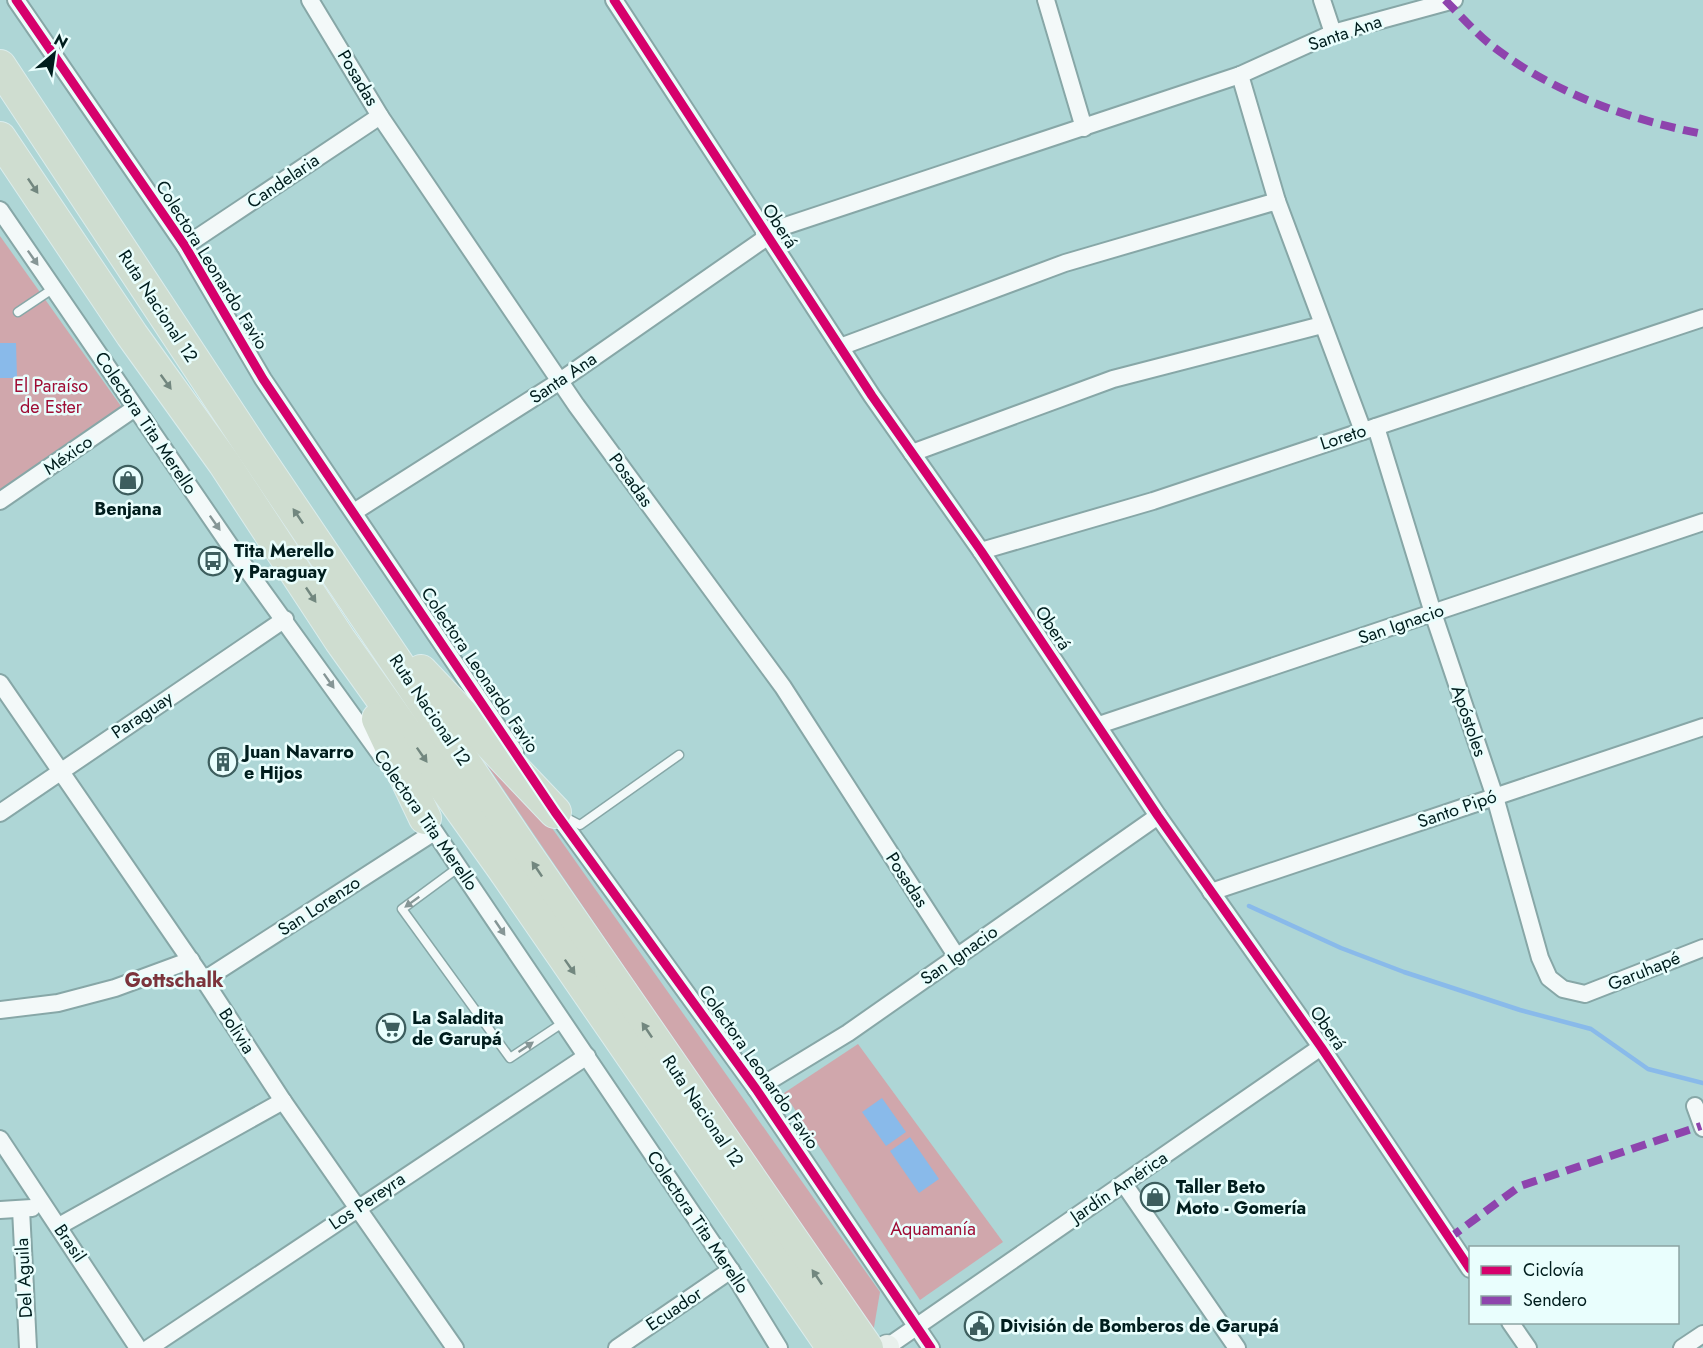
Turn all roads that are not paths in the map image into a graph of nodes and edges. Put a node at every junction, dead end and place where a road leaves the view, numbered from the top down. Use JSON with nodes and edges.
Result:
{"nodes":[{"id":1,"x":16,"y":0,"type":"edge"},
{"id":2,"x":310,"y":0,"type":"edge"},
{"id":3,"x":614,"y":0,"type":"edge"},
{"id":4,"x":1046,"y":0,"type":"edge"},
{"id":5,"x":1322,"y":0,"type":"edge"},
{"id":6,"x":1454,"y":0,"type":"edge"},
{"id":7,"x":1333,"y":33,"type":"junction"},
{"id":8,"x":0,"y":66,"type":"edge"},
{"id":9,"x":1240,"y":75,"type":"junction"},
{"id":10,"x":380,"y":116,"type":"junction"},
{"id":11,"x":1084,"y":128,"type":"junction"},
{"id":12,"x":0,"y":138,"type":"edge"},
{"id":13,"x":1277,"y":201,"type":"junction"},
{"id":14,"x":0,"y":210,"type":"edge"},
{"id":15,"x":765,"y":235,"type":"junction"},
{"id":16,"x":185,"y":246,"type":"junction"},
{"id":17,"x":54,"y":288,"type":"junction"},
{"id":18,"x":18,"y":312,"type":"dead end"},
{"id":19,"x":1703,"y":318,"type":"edge"},
{"id":20,"x":1322,"y":324,"type":"junction"},
{"id":21,"x":840,"y":347,"type":"junction"},
{"id":22,"x":560,"y":381,"type":"junction"},
{"id":23,"x":135,"y":408,"type":"junction"},
{"id":24,"x":1369,"y":429,"type":"junction"},
{"id":25,"x":912,"y":453,"type":"junction"},
{"id":26,"x":0,"y":501,"type":"edge"},
{"id":27,"x":354,"y":512,"type":"junction"},
{"id":28,"x":1703,"y":522,"type":"edge"},
{"id":29,"x":981,"y":551,"type":"junction"},
{"id":30,"x":360,"y":606,"type":"junction"},
{"id":31,"x":1432,"y":613,"type":"junction"},
{"id":32,"x":285,"y":618,"type":"junction"},
{"id":33,"x":340,"y":640,"type":"junction"},
{"id":34,"x":0,"y":683,"type":"edge"},
{"id":35,"x":1099,"y":725,"type":"junction"},
{"id":36,"x":1703,"y":727,"type":"edge"},
{"id":37,"x":679,"y":755,"type":"dead end"},
{"id":38,"x":59,"y":771,"type":"junction"},
{"id":39,"x":1495,"y":796,"type":"junction"},
{"id":40,"x":555,"y":812,"type":"junction"},
{"id":41,"x":0,"y":813,"type":"edge"},
{"id":42,"x":1158,"y":816,"type":"junction"},
{"id":43,"x":430,"y":825,"type":"junction"},
{"id":44,"x":459,"y":867,"type":"junction"},
{"id":45,"x":1211,"y":892,"type":"junction"},
{"id":46,"x":1703,"y":948,"type":"edge"},
{"id":47,"x":957,"y":957,"type":"junction"},
{"id":48,"x":191,"y":960,"type":"junction"},
{"id":49,"x":204,"y":980,"type":"junction"},
{"id":50,"x":1585,"y":994,"type":"joint"},
{"id":51,"x":0,"y":1010,"type":"edge"},
{"id":52,"x":564,"y":1022,"type":"junction"},
{"id":53,"x":1321,"y":1047,"type":"junction"},
{"id":54,"x":587,"y":1056,"type":"junction"},
{"id":55,"x":756,"y":1089,"type":"junction"},
{"id":56,"x":283,"y":1101,"type":"junction"},
{"id":57,"x":1695,"y":1106,"type":"dead end"},
{"id":58,"x":1703,"y":1128,"type":"edge"},
{"id":59,"x":0,"y":1139,"type":"edge"},
{"id":60,"x":1124,"y":1184,"type":"junction"},
{"id":61,"x":357,"y":1207,"type":"junction"},
{"id":62,"x":45,"y":1208,"type":"junction"},
{"id":63,"x":21,"y":1209,"type":"junction"},
{"id":64,"x":0,"y":1210,"type":"edge"},
{"id":65,"x":59,"y":1226,"type":"junction"},
{"id":66,"x":1469,"y":1268,"type":"edge"},
{"id":67,"x":731,"y":1270,"type":"junction"},
{"id":68,"x":1511,"y":1324,"type":"edge"},
{"id":69,"x":916,"y":1326,"type":"junction"},
{"id":70,"x":1703,"y":1334,"type":"edge"},
{"id":71,"x":859,"y":1343,"type":"edge"},
{"id":72,"x":28,"y":1348,"type":"edge"},
{"id":73,"x":138,"y":1348,"type":"edge"},
{"id":74,"x":149,"y":1348,"type":"edge"},
{"id":75,"x":455,"y":1348,"type":"edge"},
{"id":76,"x":617,"y":1348,"type":"edge"},
{"id":77,"x":779,"y":1348,"type":"edge"},
{"id":78,"x":931,"y":1348,"type":"edge"},
{"id":79,"x":1237,"y":1348,"type":"edge"},
{"id":80,"x":1528,"y":1348,"type":"edge"},
{"id":81,"x":1682,"y":1348,"type":"edge"}],
"edges":[{"from":1,"to":16,"type":"street","name":"Colectora Leonardo Favio"},
{"from":2,"to":10,"type":"street","name":"Posadas"},
{"from":3,"to":15,"type":"street","name":"Oberá"},
{"from":4,"to":11,"type":"street"},
{"from":5,"to":7,"type":"street"},
{"from":6,"to":7,"type":"street","name":"Santa Ana"},
{"from":7,"to":9,"type":"street","name":"Santa Ana"},
{"from":30,"to":8,"type":"highway","name":"Ruta Nacional 12","one_way":true},
{"from":9,"to":11,"type":"street","name":"Santa Ana"},
{"from":9,"to":13,"type":"street","name":"Apóstoles"},
{"from":10,"to":16,"type":"street","name":"Candelaria"},
{"from":10,"to":22,"type":"street","name":"Posadas"},
{"from":11,"to":15,"type":"street","name":"Santa Ana"},
{"from":12,"to":33,"type":"highway","name":"Ruta Nacional 12","one_way":true},
{"from":13,"to":20,"type":"street","name":"Apóstoles"},
{"from":13,"to":21,"type":"street"},
{"from":14,"to":17,"type":"street","name":"Colectora Tita Merello","one_way":true},
{"from":15,"to":21,"type":"street","name":"Oberá"},
{"from":15,"to":22,"type":"street","name":"Santa Ana"},
{"from":16,"to":27,"type":"street","name":"Colectora Leonardo Favio"},
{"from":17,"to":18,"type":"lane"},
{"from":17,"to":23,"type":"street","name":"Colectora Tita Merello"},
{"from":19,"to":24,"type":"street","name":"Loreto"},
{"from":20,"to":24,"type":"street","name":"Apóstoles"},
{"from":20,"to":25,"type":"street"},
{"from":21,"to":25,"type":"street","name":"Oberá"},
{"from":22,"to":27,"type":"street","name":"Santa Ana"},
{"from":22,"to":47,"type":"street","name":"Posadas"},
{"from":23,"to":26,"type":"street","name":"México"},
{"from":23,"to":32,"type":"street","name":"Colectora Tita Merello","one_way":true},
{"from":24,"to":29,"type":"street","name":"Loreto"},
{"from":24,"to":31,"type":"street","name":"Apóstoles"},
{"from":25,"to":29,"type":"street","name":"Oberá"},
{"from":27,"to":40,"type":"street","name":"Colectora Leonardo Favio"},
{"from":28,"to":31,"type":"street","name":"San Ignacio"},
{"from":29,"to":35,"type":"street","name":"Oberá"},
{"from":30,"to":40,"type":"highway"},
{"from":71,"to":30,"type":"highway","name":"Ruta Nacional 12","one_way":true},
{"from":31,"to":35,"type":"street","name":"San Ignacio"},
{"from":31,"to":39,"type":"street","name":"Apóstoles"},
{"from":32,"to":38,"type":"street","name":"Paraguay"},
{"from":32,"to":43,"type":"street","name":"Colectora Tita Merello","one_way":true},
{"from":33,"to":43,"type":"highway"},
{"from":33,"to":71,"type":"highway","name":"Ruta Nacional 12","one_way":true},
{"from":34,"to":38,"type":"street","name":"Bolivia"},
{"from":35,"to":42,"type":"street","name":"Oberá"},
{"from":36,"to":39,"type":"street","name":"Santo Pipó"},
{"from":37,"to":40,"type":"lane"},
{"from":38,"to":41,"type":"street","name":"Paraguay"},
{"from":38,"to":48,"type":"street","name":"Bolivia"},
{"from":39,"to":45,"type":"street","name":"Santo Pipó"},
{"from":39,"to":50,"type":"street","name":"Apóstoles"},
{"from":40,"to":55,"type":"street","name":"Colectora Leonardo Favio"},
{"from":42,"to":45,"type":"street","name":"Oberá"},
{"from":42,"to":47,"type":"street","name":"San Ignacio"},
{"from":43,"to":44,"type":"street","name":"Colectora Tita Merello"},
{"from":43,"to":49,"type":"street","name":"San Lorenzo"},
{"from":44,"to":52,"type":"street","name":"Colectora Tita Merello","one_way":true},
{"from":44,"to":52,"type":"lane","one_way":true},
{"from":45,"to":53,"type":"street","name":"Oberá"},
{"from":46,"to":50,"type":"street","name":"Garuhapé"},
{"from":47,"to":55,"type":"street","name":"San Ignacio"},
{"from":48,"to":49,"type":"street","name":"Bolivia"},
{"from":48,"to":51,"type":"street"},
{"from":49,"to":56,"type":"street","name":"Bolivia"},
{"from":52,"to":54,"type":"street","name":"Colectora Tita Merello"},
{"from":53,"to":60,"type":"street","name":"Jardín América"},
{"from":53,"to":66,"type":"street","name":"Oberá"},
{"from":54,"to":61,"type":"street","name":"Los Pereyra"},
{"from":54,"to":67,"type":"street","name":"Colectora Tita Merello"},
{"from":55,"to":69,"type":"street","name":"Colectora Leonardo Favio"},
{"from":56,"to":61,"type":"street","name":"Bolivia"},
{"from":56,"to":65,"type":"street"},
{"from":57,"to":58,"type":"street"},
{"from":59,"to":62,"type":"street","name":"Brasil"},
{"from":60,"to":69,"type":"street","name":"Jardín América"},
{"from":60,"to":79,"type":"street"},
{"from":61,"to":74,"type":"street","name":"Los Pereyra"},
{"from":61,"to":75,"type":"street","name":"Bolivia"},
{"from":62,"to":63,"type":"street"},
{"from":62,"to":65,"type":"street","name":"Brasil"},
{"from":63,"to":64,"type":"street"},
{"from":63,"to":72,"type":"street","name":"Del Aguila"},
{"from":65,"to":73,"type":"street","name":"Brasil"},
{"from":67,"to":76,"type":"street","name":"Ecuador"},
{"from":67,"to":77,"type":"street","name":"Colectora Tita Merello"},
{"from":68,"to":80,"type":"street"},
{"from":69,"to":71,"type":"street","name":"Jardín América"},
{"from":69,"to":78,"type":"street","name":"Colectora Leonardo Favio"},
{"from":70,"to":81,"type":"street"}]}
